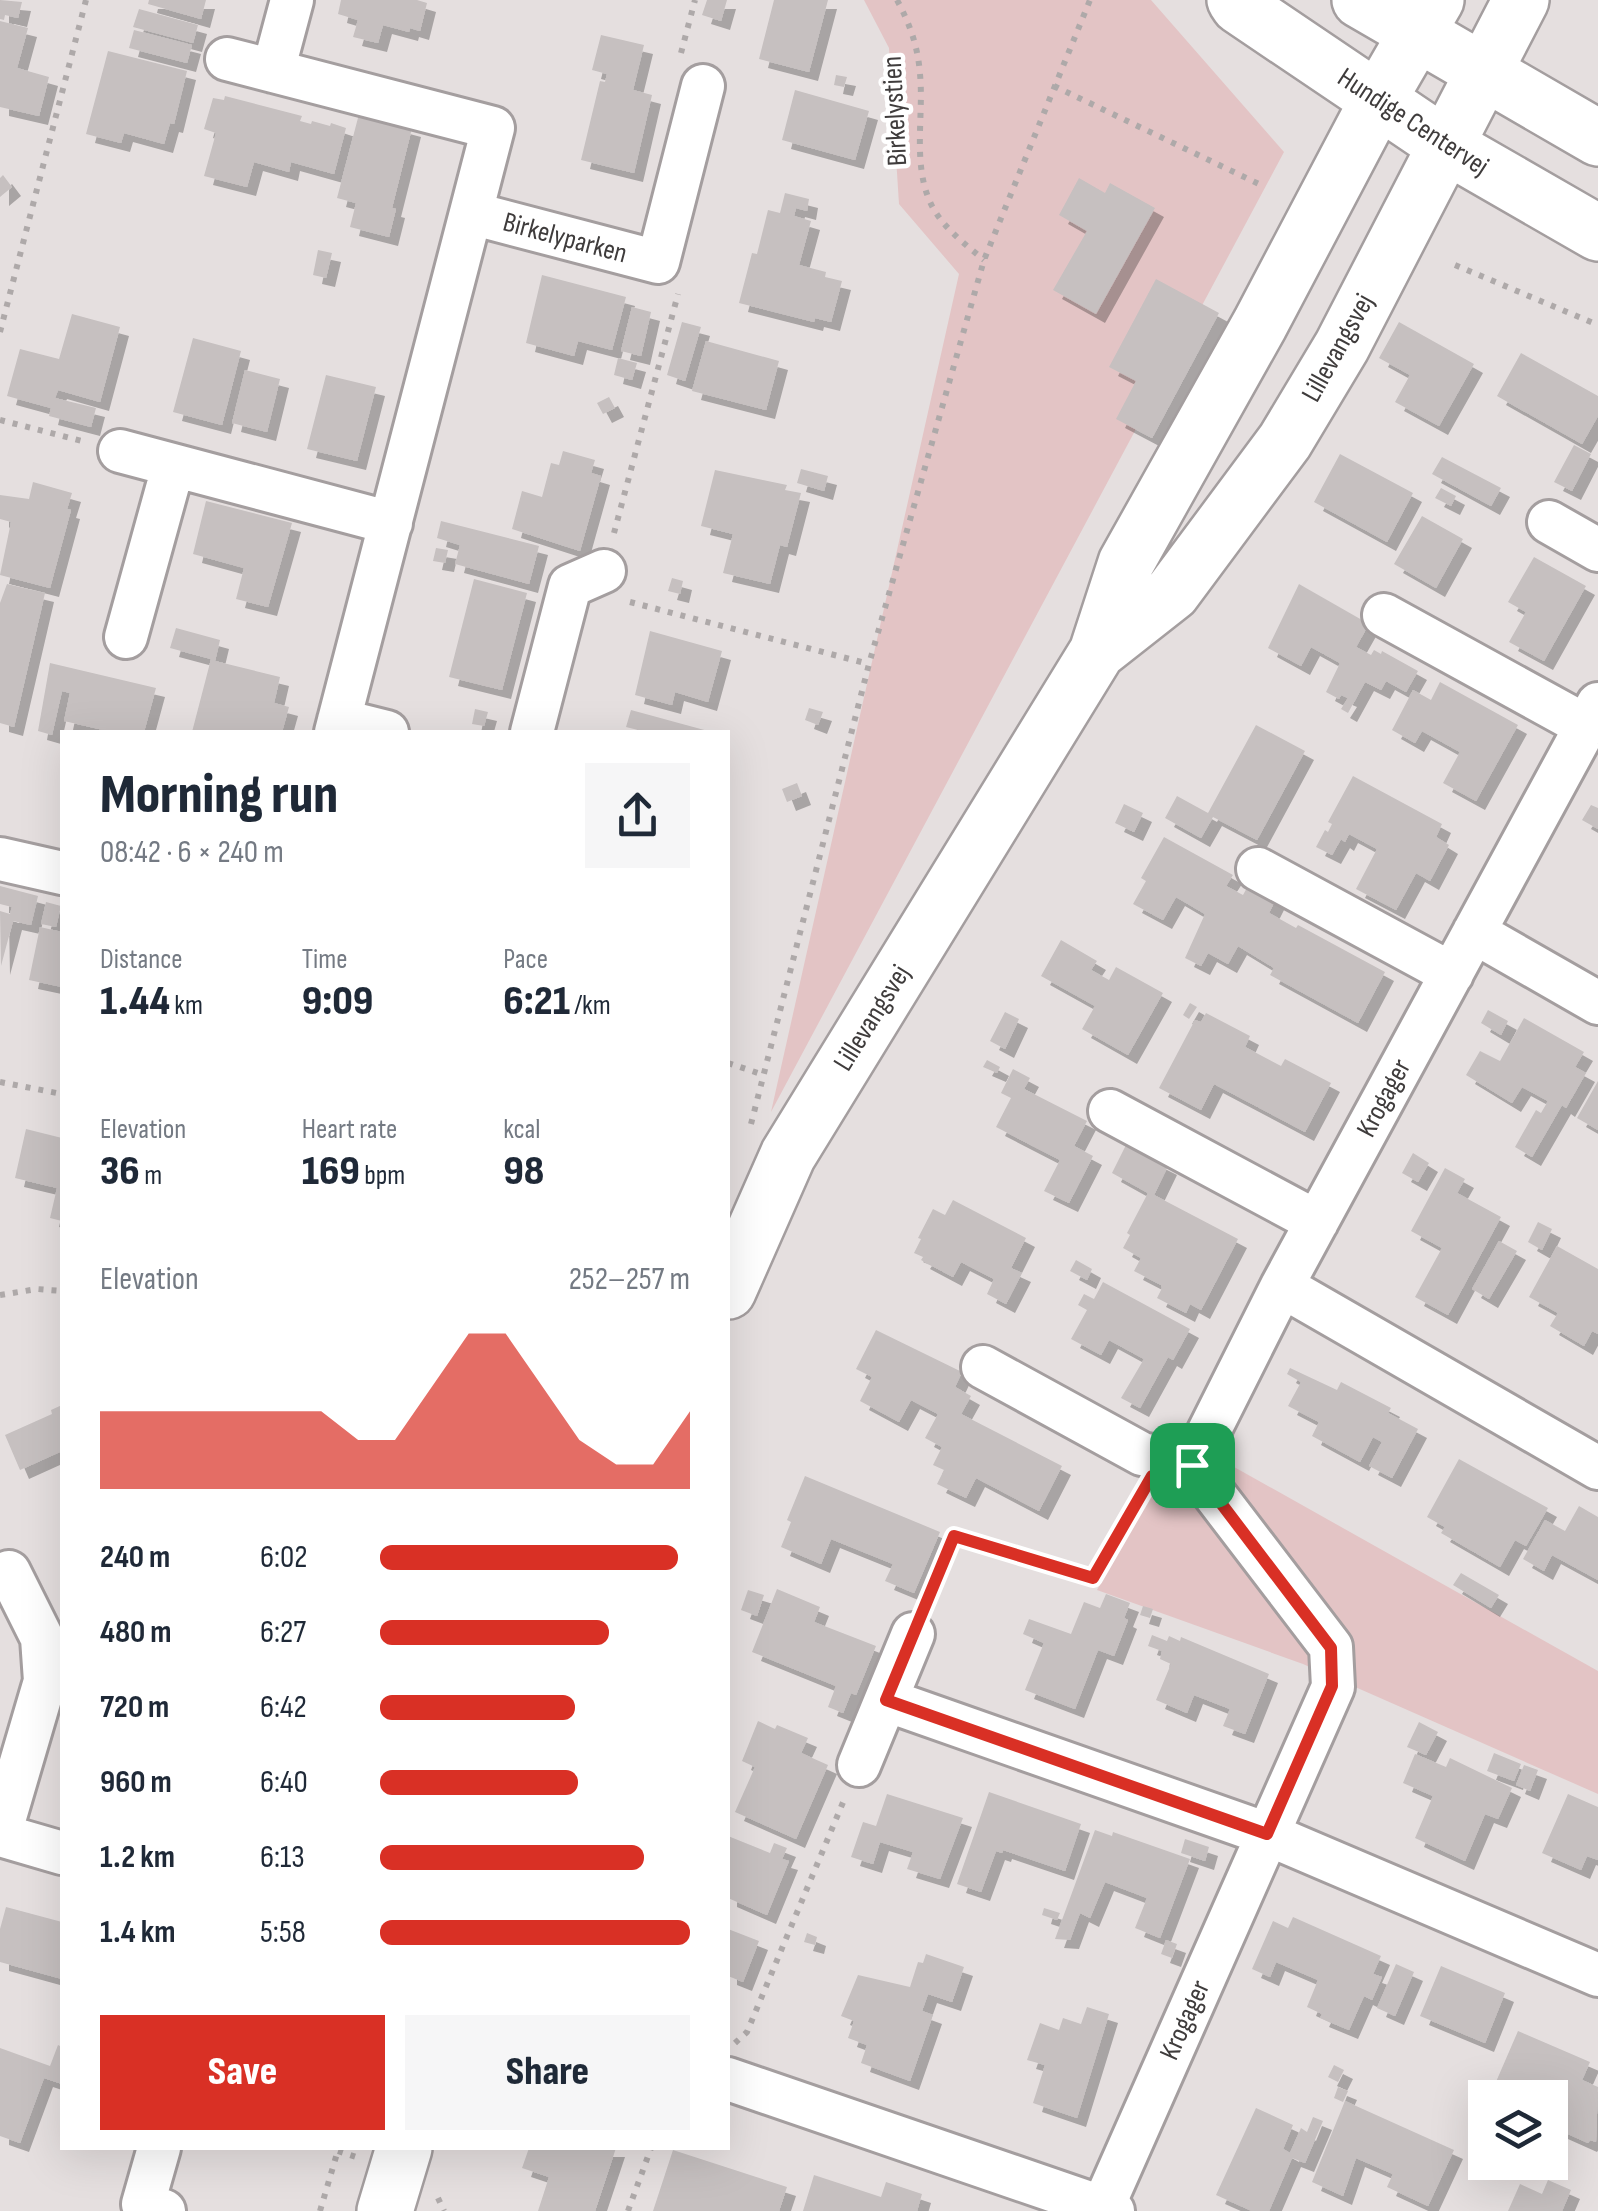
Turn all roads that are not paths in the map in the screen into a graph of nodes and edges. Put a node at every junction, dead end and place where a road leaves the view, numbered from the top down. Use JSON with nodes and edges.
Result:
{"nodes":[{"id":1,"x":292,"y":0,"type":"edge"},
{"id":2,"x":1235,"y":0,"type":"edge"},
{"id":3,"x":1360,"y":0,"type":"edge"},
{"id":4,"x":1520,"y":0,"type":"edge"},
{"id":5,"x":1427,"y":16,"type":"edge"},
{"id":6,"x":228,"y":59,"type":"dead end"},
{"id":7,"x":274,"y":70,"type":"junction"},
{"id":8,"x":1482,"y":70,"type":"junction"},
{"id":9,"x":703,"y":86,"type":"road end"},
{"id":10,"x":1378,"y":100,"type":"junction"},
{"id":11,"x":1598,"y":138,"type":"edge"},
{"id":12,"x":1444,"y":145,"type":"junction"},
{"id":13,"x":471,"y":213,"type":"junction"},
{"id":14,"x":1598,"y":233,"type":"edge"},
{"id":15,"x":120,"y":451,"type":"road end"},
{"id":16,"x":174,"y":467,"type":"junction"},
{"id":17,"x":1549,"y":522,"type":"dead end"},
{"id":18,"x":391,"y":523,"type":"junction"},
{"id":19,"x":1598,"y":550,"type":"edge"},
{"id":20,"x":587,"y":579,"type":"road end"},
{"id":21,"x":1384,"y":616,"type":"dead end"},
{"id":22,"x":126,"y":636,"type":"dead end"},
{"id":23,"x":1097,"y":652,"type":"junction"},
{"id":24,"x":1592,"y":715,"type":"edge"},
{"id":25,"x":338,"y":726,"type":"edge"},
{"id":26,"x":371,"y":730,"type":"edge"},
{"id":27,"x":533,"y":730,"type":"edge"},
{"id":28,"x":0,"y":858,"type":"edge"},
{"id":29,"x":1258,"y":869,"type":"dead end"},
{"id":30,"x":60,"y":873,"type":"edge"},
{"id":31,"x":1474,"y":932,"type":"junction"},
{"id":32,"x":1452,"y":974,"type":"junction"},
{"id":33,"x":1598,"y":1002,"type":"edge"},
{"id":34,"x":1110,"y":1111,"type":"dead end"},
{"id":35,"x":1317,"y":1222,"type":"junction"},
{"id":36,"x":730,"y":1286,"type":"edge"},
{"id":37,"x":1282,"y":1286,"type":"junction"},
{"id":38,"x":983,"y":1367,"type":"dead end"},
{"id":39,"x":1192,"y":1465,"type":"junction"},
{"id":40,"x":1598,"y":1468,"type":"edge"},
{"id":41,"x":0,"y":1576,"type":"edge"},
{"id":42,"x":913,"y":1634,"type":"road end"},
{"id":43,"x":886,"y":1700,"type":"junction"},
{"id":44,"x":859,"y":1765,"type":"road end"},
{"id":45,"x":0,"y":1834,"type":"edge"},
{"id":46,"x":1267,"y":1834,"type":"junction"},
{"id":47,"x":60,"y":1852,"type":"edge"},
{"id":48,"x":1598,"y":1975,"type":"edge"},
{"id":49,"x":730,"y":2081,"type":"edge"},
{"id":50,"x":158,"y":2150,"type":"edge"},
{"id":51,"x":403,"y":2150,"type":"edge"},
{"id":52,"x":149,"y":2209,"type":"edge"},
{"id":53,"x":1106,"y":2210,"type":"edge"},
{"id":54,"x":385,"y":2211,"type":"edge"}],
"edges":[{"from":1,"to":7,"type":"street"},
{"from":2,"to":10,"type":"street","name":"Hundige Centervej"},
{"from":3,"to":5,"type":"street"},
{"from":4,"to":8,"type":"street","name":"Lillevangsvej"},
{"from":5,"to":8,"type":"street"},
{"from":5,"to":10,"type":"street","name":"Lillevangsvej"},
{"from":6,"to":7,"type":"street","name":"Birkelyparken"},
{"from":7,"to":13,"type":"street","name":"Birkelyparken"},
{"from":8,"to":11,"type":"street"},
{"from":8,"to":12,"type":"street","name":"Lillevangsvej"},
{"from":9,"to":13,"type":"street","name":"Birkelyparken"},
{"from":10,"to":12,"type":"street","name":"Hundige Centervej"},
{"from":10,"to":23,"type":"street","name":"Lillevangsvej"},
{"from":12,"to":14,"type":"street","name":"Hundige Centervej"},
{"from":12,"to":23,"type":"street","name":"Lillevangsvej"},
{"from":13,"to":18,"type":"street","name":"Birkelyparken"},
{"from":15,"to":16,"type":"street"},
{"from":16,"to":18,"type":"street"},
{"from":16,"to":22,"type":"street"},
{"from":17,"to":19,"type":"street"},
{"from":18,"to":25,"type":"street","name":"Birkelyparken"},
{"from":20,"to":27,"type":"street"},
{"from":21,"to":24,"type":"street","name":"Krogager"},
{"from":23,"to":36,"type":"street","name":"Lillevangsvej"},
{"from":24,"to":31,"type":"street","name":"Krogager"},
{"from":25,"to":26,"type":"street","name":"Birkelyparken"},
{"from":28,"to":30,"type":"street"},
{"from":29,"to":32,"type":"street"},
{"from":31,"to":32,"type":"street","name":"Krogager"},
{"from":31,"to":33,"type":"street"},
{"from":32,"to":35,"type":"street","name":"Krogager"},
{"from":34,"to":35,"type":"street"},
{"from":35,"to":37,"type":"street","name":"Krogager"},
{"from":37,"to":39,"type":"street","name":"Krogager"},
{"from":37,"to":40,"type":"street"},
{"from":38,"to":39,"type":"street"},
{"from":39,"to":46,"type":"street","name":"Krogager"},
{"from":41,"to":45,"type":"street"},
{"from":42,"to":43,"type":"street"},
{"from":43,"to":44,"type":"street"},
{"from":43,"to":46,"type":"street"},
{"from":45,"to":47,"type":"street"},
{"from":46,"to":48,"type":"street"},
{"from":46,"to":53,"type":"street","name":"Krogager"},
{"from":49,"to":53,"type":"street","name":"Krogager"},
{"from":50,"to":52,"type":"street"},
{"from":51,"to":54,"type":"street"}]}
